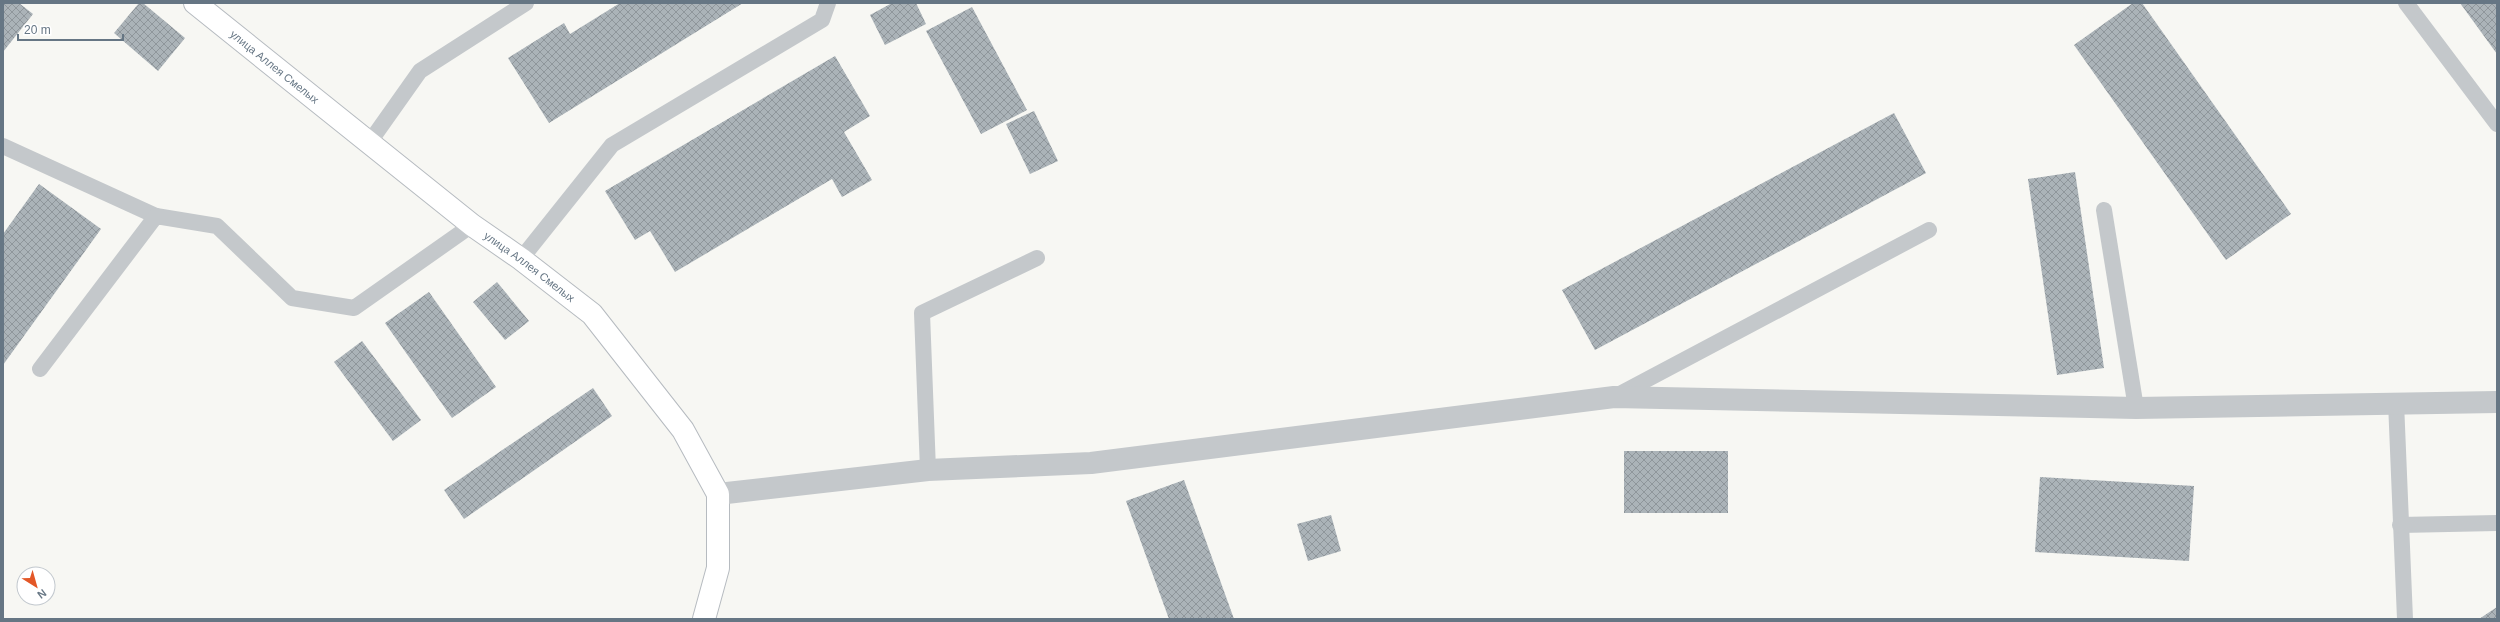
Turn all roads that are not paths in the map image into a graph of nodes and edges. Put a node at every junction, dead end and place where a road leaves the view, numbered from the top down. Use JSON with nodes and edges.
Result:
{"nodes":[{"id":1,"x":195,"y":3,"type":"edge"},
{"id":2,"x":526,"y":3,"type":"edge"},
{"id":3,"x":828,"y":3,"type":"edge"},
{"id":4,"x":2406,"y":3,"type":"edge"},
{"id":5,"x":2497,"y":124,"type":"edge"},
{"id":6,"x":372,"y":143,"type":"junction"},
{"id":7,"x":3,"y":146,"type":"edge"},
{"id":8,"x":2104,"y":210,"type":"dead end"},
{"id":9,"x":156,"y":216,"type":"junction"},
{"id":10,"x":472,"y":225,"type":"junction"},
{"id":11,"x":1929,"y":230,"type":"dead end"},
{"id":12,"x":1037,"y":258,"type":"dead end"},
{"id":13,"x":521,"y":259,"type":"junction"},
{"id":14,"x":40,"y":370,"type":"dead end"},
{"id":15,"x":1614,"y":397,"type":"junction"},
{"id":16,"x":2396,"y":402,"type":"junction"},
{"id":17,"x":2497,"y":402,"type":"edge"},
{"id":18,"x":2136,"y":408,"type":"junction"},
{"id":19,"x":928,"y":470,"type":"junction"},
{"id":20,"x":718,"y":494,"type":"junction"},
{"id":21,"x":2497,"y":523,"type":"edge"},
{"id":22,"x":2400,"y":525,"type":"junction"},
{"id":23,"x":704,"y":619,"type":"edge"},
{"id":24,"x":2405,"y":619,"type":"edge"}],
"edges":[{"from":1,"to":6,"type":"main road","name":"улица Аллея Смелых"},
{"from":2,"to":6,"type":"lane"},
{"from":3,"to":13,"type":"lane"},
{"from":4,"to":5,"type":"lane"},
{"from":6,"to":10,"type":"main road","name":"улица Аллея Смелых"},
{"from":7,"to":9,"type":"lane"},
{"from":8,"to":18,"type":"lane"},
{"from":9,"to":10,"type":"lane"},
{"from":9,"to":14,"type":"lane"},
{"from":10,"to":13,"type":"main road","name":"улица Аллея Смелых"},
{"from":11,"to":15,"type":"lane"},
{"from":12,"to":19,"type":"lane"},
{"from":13,"to":20,"type":"main road","name":"улица Аллея Смелых"},
{"from":15,"to":18,"type":"street"},
{"from":15,"to":19,"type":"street"},
{"from":16,"to":17,"type":"street"},
{"from":16,"to":18,"type":"street"},
{"from":16,"to":22,"type":"lane"},
{"from":19,"to":20,"type":"street"},
{"from":20,"to":23,"type":"main road","name":"улица Аллея Смелых"},
{"from":21,"to":22,"type":"lane"},
{"from":22,"to":24,"type":"lane"}]}
